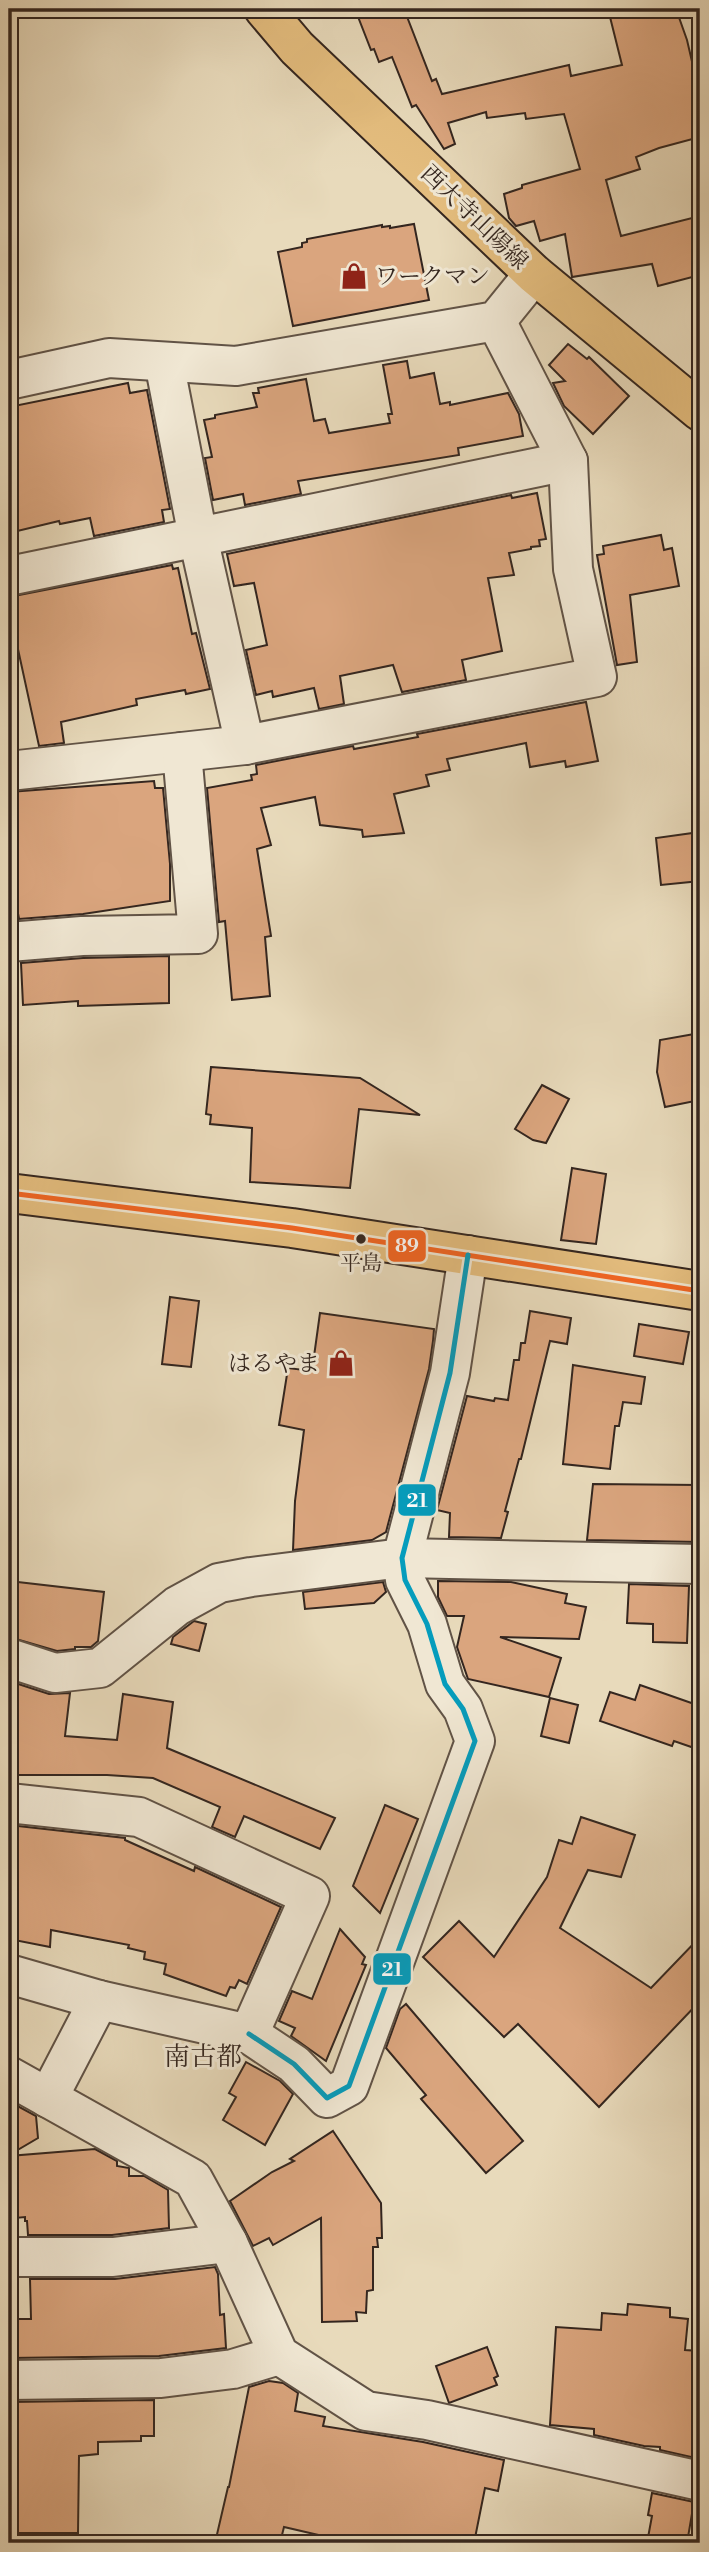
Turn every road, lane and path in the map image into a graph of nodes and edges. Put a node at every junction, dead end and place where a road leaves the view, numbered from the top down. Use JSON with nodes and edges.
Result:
{"nodes":[{"id":1,"x":264,"y":9,"type":"edge"},
{"id":2,"x":534,"y":274,"type":"junction"},
{"id":3,"x":496,"y":321,"type":"junction"},
{"id":4,"x":164,"y":362,"type":"junction"},
{"id":5,"x":9,"y":380,"type":"edge"},
{"id":6,"x":700,"y":411,"type":"edge"},
{"id":7,"x":568,"y":461,"type":"junction"},
{"id":8,"x":198,"y":537,"type":"junction"},
{"id":9,"x":9,"y":576,"type":"edge"},
{"id":10,"x":246,"y":745,"type":"junction"},
{"id":11,"x":182,"y":752,"type":"junction"},
{"id":12,"x":9,"y":771,"type":"edge"},
{"id":13,"x":9,"y":942,"type":"edge"},
{"id":14,"x":9,"y":1193,"type":"edge"},
{"id":15,"x":468,"y":1255,"type":"junction"},
{"id":16,"x":700,"y":1291,"type":"edge"},
{"id":17,"x":402,"y":1558,"type":"junction"},
{"id":18,"x":700,"y":1564,"type":"edge"},
{"id":19,"x":9,"y":1658,"type":"edge"},
{"id":20,"x":9,"y":1802,"type":"edge"},
{"id":21,"x":9,"y":1974,"type":"edge"},
{"id":22,"x":99,"y":2000,"type":"junction"},
{"id":23,"x":249,"y":2034,"type":"junction"},
{"id":24,"x":9,"y":2076,"type":"edge"},
{"id":25,"x":48,"y":2098,"type":"junction"},
{"id":26,"x":228,"y":2242,"type":"junction"},
{"id":27,"x":9,"y":2257,"type":"edge"},
{"id":28,"x":279,"y":2355,"type":"junction"},
{"id":29,"x":9,"y":2380,"type":"edge"},
{"id":30,"x":700,"y":2480,"type":"edge"}],
"edges":[{"from":1,"to":2,"type":"main road","name":"西大寺山陽線"},
{"from":2,"to":3,"type":"street"},
{"from":2,"to":6,"type":"main road","name":"西大寺山陽線"},
{"from":3,"to":4,"type":"street"},
{"from":3,"to":7,"type":"street"},
{"from":4,"to":5,"type":"street"},
{"from":4,"to":8,"type":"street"},
{"from":7,"to":8,"type":"street"},
{"from":7,"to":10,"type":"street"},
{"from":8,"to":9,"type":"street"},
{"from":8,"to":10,"type":"street"},
{"from":10,"to":11,"type":"street"},
{"from":11,"to":12,"type":"street"},
{"from":11,"to":13,"type":"street"},
{"from":14,"to":15,"type":"main road"},
{"from":15,"to":16,"type":"main road"},
{"from":15,"to":17,"type":"street"},
{"from":17,"to":18,"type":"street"},
{"from":17,"to":19,"type":"street"},
{"from":17,"to":23,"type":"street"},
{"from":20,"to":23,"type":"street"},
{"from":21,"to":22,"type":"street"},
{"from":22,"to":23,"type":"street"},
{"from":22,"to":25,"type":"street"},
{"from":24,"to":25,"type":"street"},
{"from":25,"to":26,"type":"street"},
{"from":26,"to":27,"type":"street"},
{"from":26,"to":28,"type":"street"},
{"from":28,"to":29,"type":"street"},
{"from":28,"to":30,"type":"street"}]}
